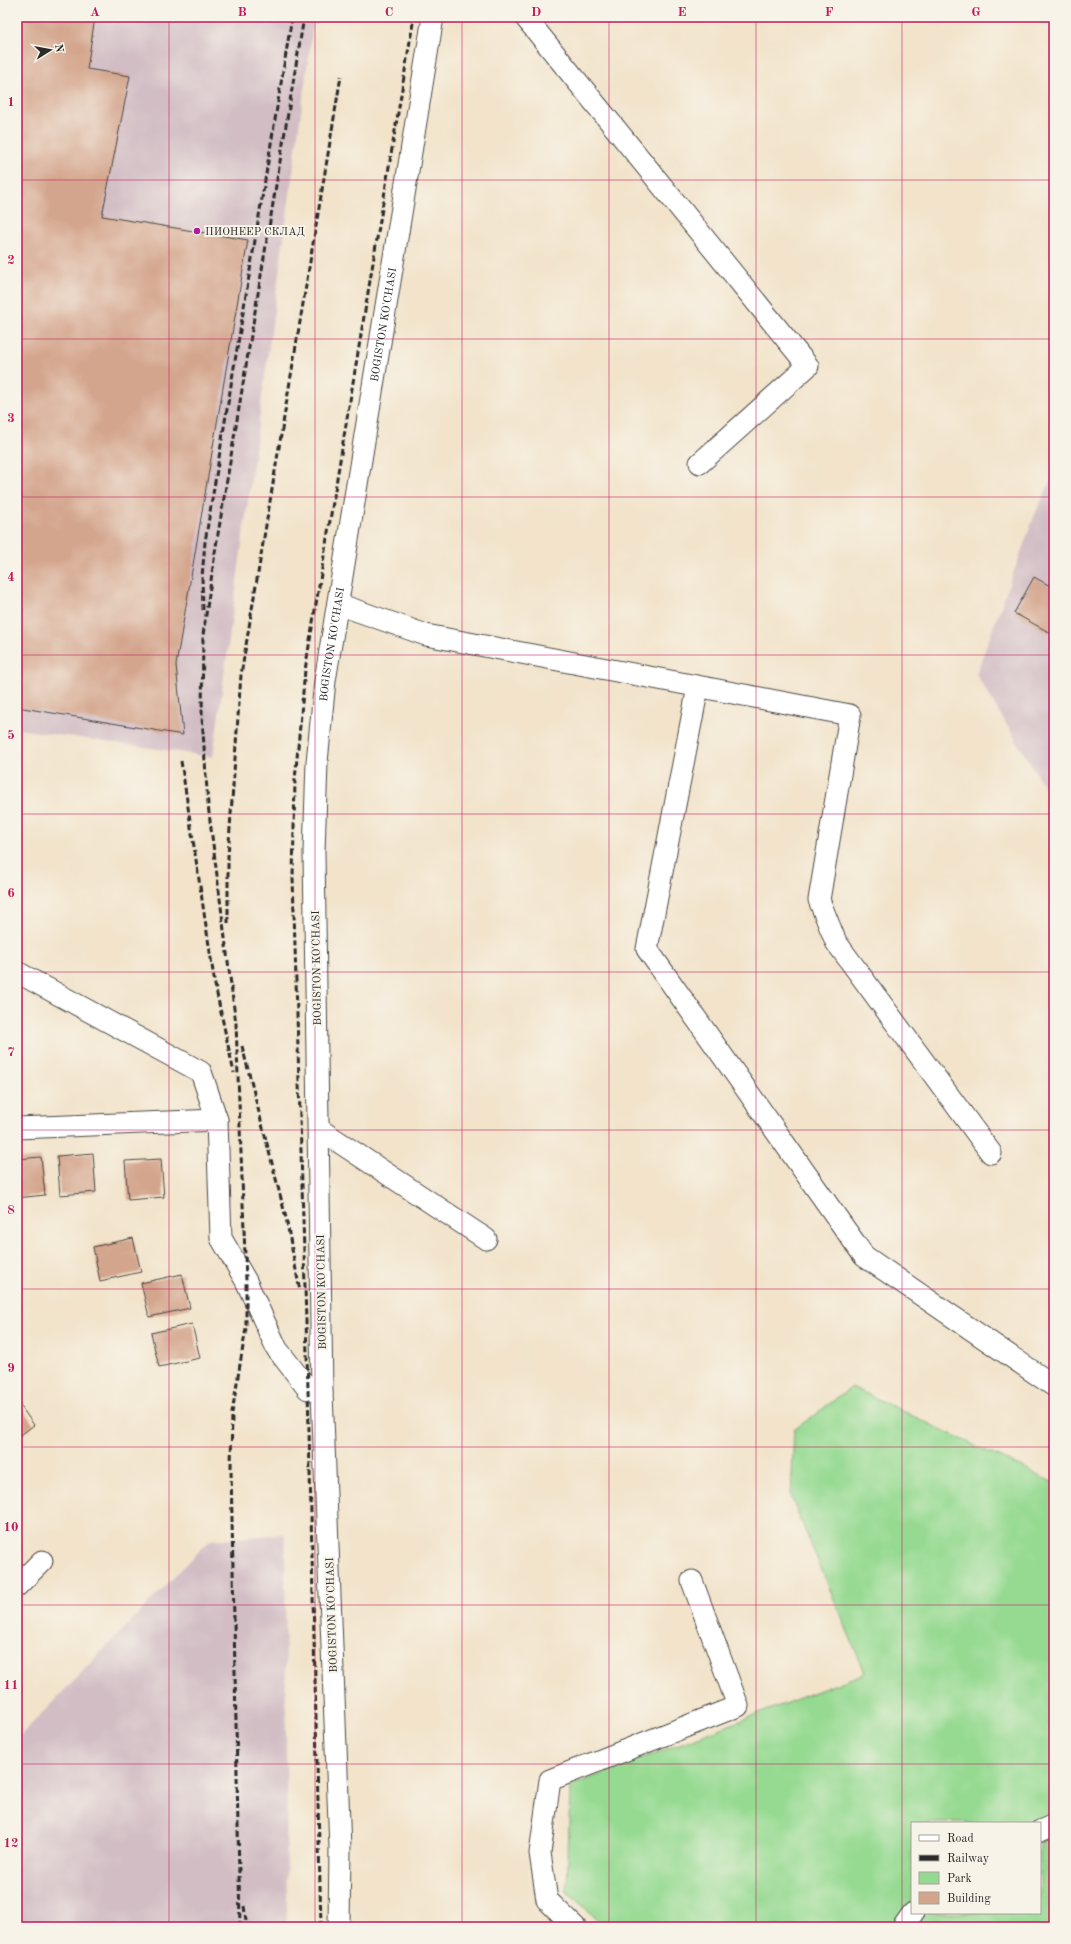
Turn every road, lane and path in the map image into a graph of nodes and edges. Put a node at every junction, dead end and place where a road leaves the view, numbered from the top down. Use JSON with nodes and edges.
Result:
{"nodes":[{"id":1,"x":433,"y":17,"type":"edge"},
{"id":2,"x":525,"y":17,"type":"edge"},
{"id":3,"x":700,"y":463,"type":"dead end"},
{"id":4,"x":338,"y":604,"type":"junction"},
{"id":5,"x":698,"y":687,"type":"junction"},
{"id":6,"x":17,"y":972,"type":"edge"},
{"id":7,"x":217,"y":1120,"type":"junction"},
{"id":8,"x":17,"y":1128,"type":"edge"},
{"id":9,"x":319,"y":1129,"type":"junction"},
{"id":10,"x":991,"y":1153,"type":"dead end"},
{"id":11,"x":486,"y":1238,"type":"dead end"},
{"id":12,"x":1054,"y":1386,"type":"edge"},
{"id":13,"x":322,"y":1393,"type":"junction"},
{"id":14,"x":42,"y":1560,"type":"dead end"},
{"id":15,"x":692,"y":1581,"type":"dead end"},
{"id":16,"x":17,"y":1586,"type":"edge"},
{"id":17,"x":1054,"y":1825,"type":"edge"},
{"id":18,"x":1041,"y":1831,"type":"edge"},
{"id":19,"x":912,"y":1914,"type":"edge"},
{"id":20,"x":339,"y":1927,"type":"edge"},
{"id":21,"x":575,"y":1927,"type":"edge"},
{"id":22,"x":903,"y":1927,"type":"edge"}],
"edges":[{"from":1,"to":4,"type":"street","name":"BOGISTON KO'CHASI"},
{"from":2,"to":3,"type":"street"},
{"from":4,"to":5,"type":"street"},
{"from":4,"to":9,"type":"street","name":"BOGISTON KO'CHASI"},
{"from":5,"to":10,"type":"street"},
{"from":5,"to":12,"type":"street"},
{"from":6,"to":7,"type":"street"},
{"from":7,"to":8,"type":"street"},
{"from":7,"to":13,"type":"street"},
{"from":9,"to":11,"type":"street"},
{"from":9,"to":13,"type":"street","name":"BOGISTON KO'CHASI"},
{"from":13,"to":20,"type":"street","name":"BOGISTON KO'CHASI"},
{"from":14,"to":16,"type":"street"},
{"from":15,"to":21,"type":"street"},
{"from":17,"to":18,"type":"street"},
{"from":19,"to":22,"type":"street"}]}
